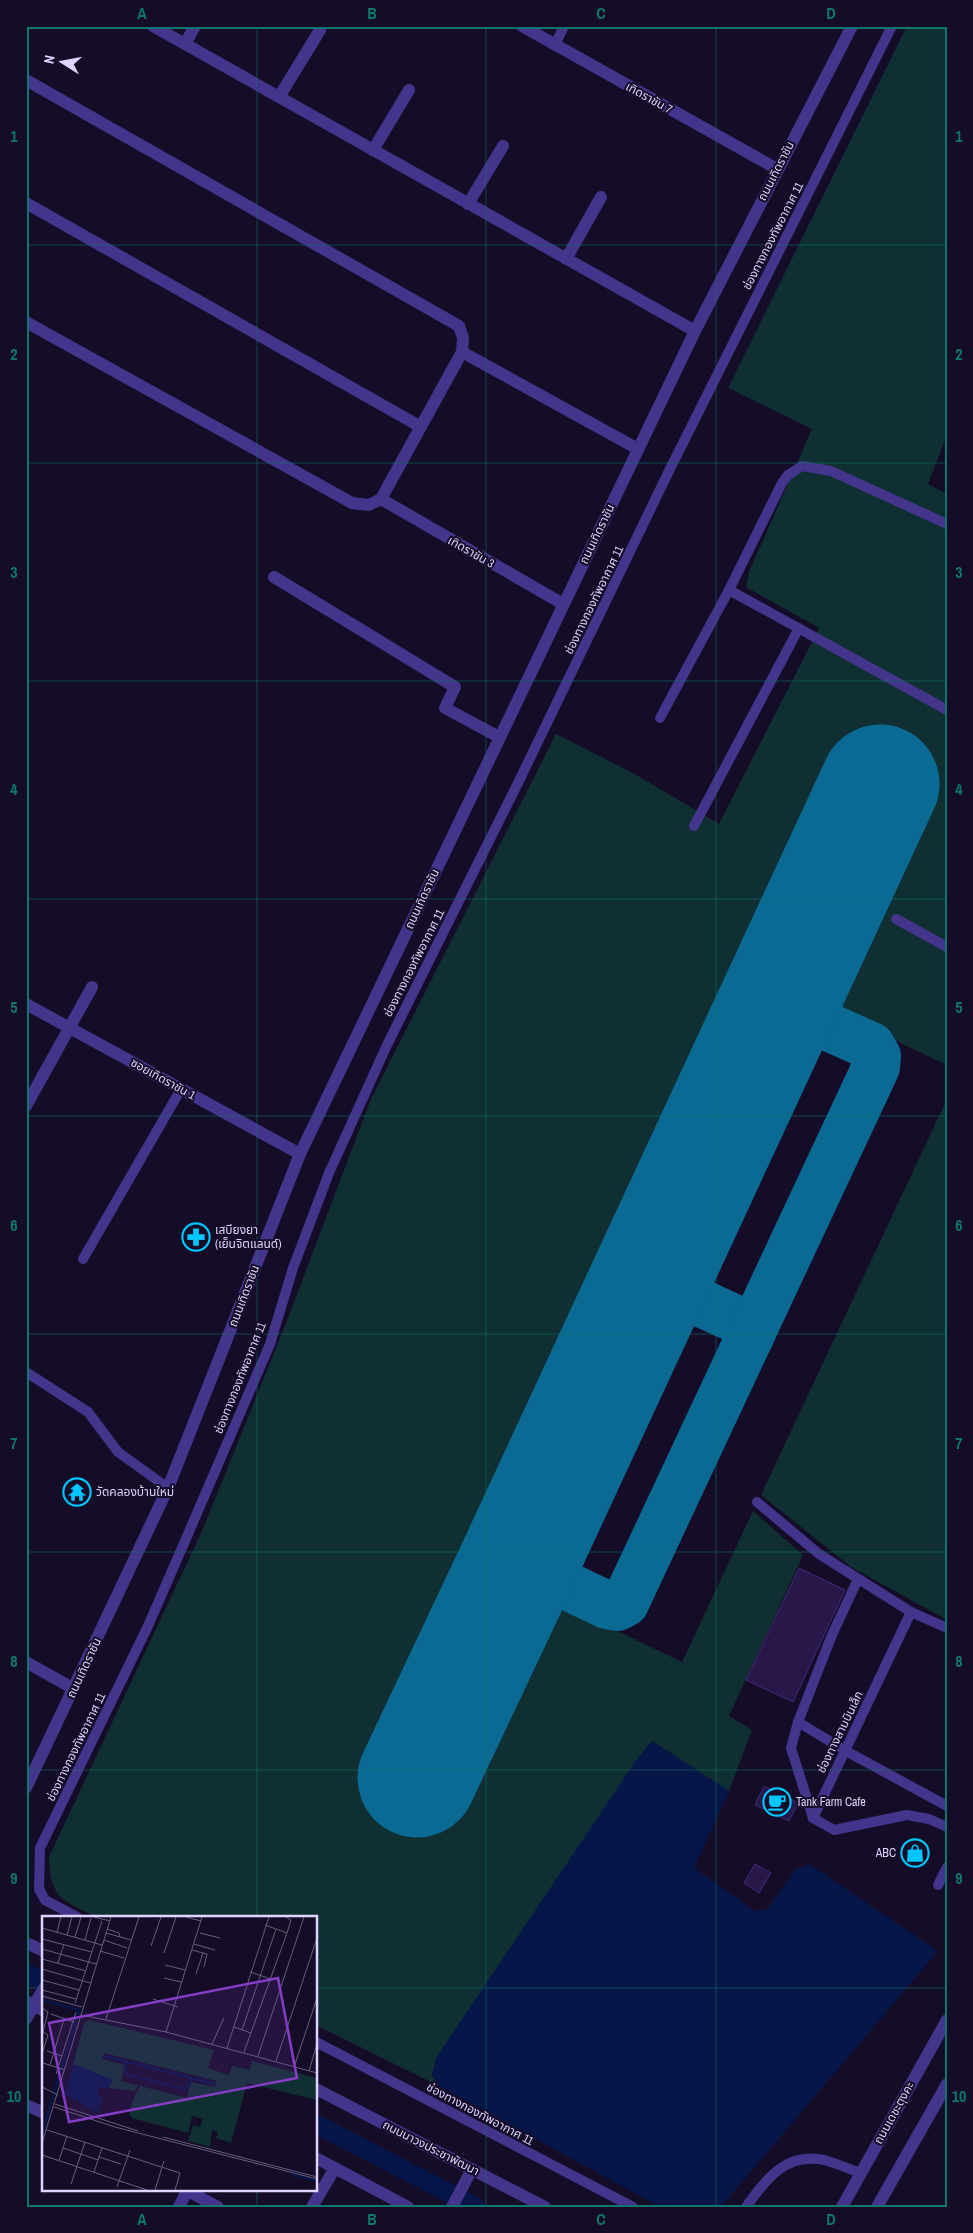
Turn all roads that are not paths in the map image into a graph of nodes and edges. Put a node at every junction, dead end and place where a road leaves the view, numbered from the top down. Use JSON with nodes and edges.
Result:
{"nodes":[{"id":1,"x":153,"y":26,"type":"edge"},
{"id":2,"x":195,"y":26,"type":"edge"},
{"id":3,"x":522,"y":26,"type":"edge"},
{"id":4,"x":564,"y":26,"type":"edge"},
{"id":5,"x":852,"y":26,"type":"edge"},
{"id":6,"x":892,"y":26,"type":"edge"},
{"id":7,"x":320,"y":30,"type":"dead end"},
{"id":8,"x":185,"y":44,"type":"junction"},
{"id":9,"x":555,"y":45,"type":"junction"},
{"id":10,"x":26,"y":80,"type":"edge"},
{"id":11,"x":409,"y":90,"type":"dead end"},
{"id":12,"x":280,"y":97,"type":"junction"},
{"id":13,"x":503,"y":146,"type":"dead end"},
{"id":14,"x":373,"y":150,"type":"junction"},
{"id":15,"x":777,"y":169,"type":"junction"},
{"id":16,"x":601,"y":196,"type":"dead end"},
{"id":17,"x":26,"y":203,"type":"edge"},
{"id":18,"x":468,"y":204,"type":"junction"},
{"id":19,"x":566,"y":259,"type":"junction"},
{"id":20,"x":26,"y":322,"type":"edge"},
{"id":21,"x":695,"y":331,"type":"junction"},
{"id":22,"x":462,"y":352,"type":"junction"},
{"id":23,"x":421,"y":427,"type":"junction"},
{"id":24,"x":638,"y":449,"type":"junction"},
{"id":25,"x":381,"y":499,"type":"junction"},
{"id":26,"x":947,"y":524,"type":"edge"},
{"id":27,"x":274,"y":577,"type":"dead end"},
{"id":28,"x":729,"y":590,"type":"junction"},
{"id":29,"x":563,"y":604,"type":"junction"},
{"id":30,"x":799,"y":628,"type":"junction"},
{"id":31,"x":947,"y":710,"type":"edge"},
{"id":32,"x":660,"y":718,"type":"dead end"},
{"id":33,"x":499,"y":737,"type":"junction"},
{"id":34,"x":694,"y":826,"type":"dead end"},
{"id":35,"x":896,"y":919,"type":"dead end"},
{"id":36,"x":947,"y":947,"type":"edge"},
{"id":37,"x":92,"y":987,"type":"dead end"},
{"id":38,"x":26,"y":1004,"type":"edge"},
{"id":39,"x":70,"y":1028,"type":"junction"},
{"id":40,"x":181,"y":1089,"type":"junction"},
{"id":41,"x":26,"y":1106,"type":"edge"},
{"id":42,"x":300,"y":1154,"type":"junction"},
{"id":43,"x":83,"y":1259,"type":"dead end"},
{"id":44,"x":26,"y":1372,"type":"edge"},
{"id":45,"x":168,"y":1488,"type":"junction"},
{"id":46,"x":757,"y":1502,"type":"dead end"},
{"id":47,"x":858,"y":1579,"type":"junction"},
{"id":48,"x":911,"y":1612,"type":"junction"},
{"id":49,"x":947,"y":1628,"type":"edge"},
{"id":50,"x":26,"y":1662,"type":"edge"},
{"id":51,"x":74,"y":1689,"type":"junction"},
{"id":52,"x":798,"y":1722,"type":"junction"},
{"id":53,"x":846,"y":1751,"type":"junction"},
{"id":54,"x":26,"y":1788,"type":"edge"},
{"id":55,"x":947,"y":1806,"type":"edge"},
{"id":56,"x":813,"y":1818,"type":"junction"},
{"id":57,"x":947,"y":1828,"type":"edge"},
{"id":58,"x":947,"y":1867,"type":"edge"},
{"id":59,"x":938,"y":1885,"type":"dead end"},
{"id":60,"x":75,"y":1916,"type":"edge"},
{"id":61,"x":26,"y":1943,"type":"edge"},
{"id":62,"x":42,"y":1950,"type":"edge"},
{"id":63,"x":38,"y":2000,"type":"edge"},
{"id":64,"x":26,"y":2019,"type":"edge"},
{"id":65,"x":947,"y":2020,"type":"edge"},
{"id":66,"x":318,"y":2043,"type":"edge"},
{"id":67,"x":947,"y":2084,"type":"edge"},
{"id":68,"x":318,"y":2091,"type":"edge"},
{"id":69,"x":26,"y":2105,"type":"edge"},
{"id":70,"x":42,"y":2112,"type":"edge"},
{"id":71,"x":318,"y":2159,"type":"edge"},
{"id":72,"x":335,"y":2168,"type":"junction"},
{"id":73,"x":472,"y":2169,"type":"junction"},
{"id":74,"x":861,"y":2173,"type":"junction"},
{"id":75,"x":186,"y":2190,"type":"edge"},
{"id":76,"x":179,"y":2207,"type":"edge"},
{"id":77,"x":218,"y":2207,"type":"edge"},
{"id":78,"x":312,"y":2207,"type":"edge"},
{"id":79,"x":408,"y":2207,"type":"edge"},
{"id":80,"x":452,"y":2207,"type":"edge"},
{"id":81,"x":545,"y":2207,"type":"edge"},
{"id":82,"x":633,"y":2207,"type":"edge"},
{"id":83,"x":746,"y":2207,"type":"edge"},
{"id":84,"x":842,"y":2207,"type":"edge"},
{"id":85,"x":877,"y":2207,"type":"edge"}],
"edges":[{"from":1,"to":8,"type":"street"},
{"from":2,"to":8,"type":"street"},
{"from":3,"to":9,"type":"street","name":"เทิดราชัน 7"},
{"from":4,"to":9,"type":"lane"},
{"from":5,"to":15,"type":"street","name":"ถนนเทิดราชัน"},
{"from":6,"to":60,"type":"lane","name":"ช่องทางกองทัพอากาศ 11"},
{"from":7,"to":12,"type":"street"},
{"from":8,"to":12,"type":"street"},
{"from":9,"to":15,"type":"street","name":"เทิดราชัน 7"},
{"from":10,"to":22,"type":"street"},
{"from":11,"to":14,"type":"street"},
{"from":12,"to":14,"type":"street"},
{"from":13,"to":18,"type":"street"},
{"from":14,"to":18,"type":"street"},
{"from":15,"to":21,"type":"street","name":"ถนนเทิดราชัน"},
{"from":16,"to":19,"type":"street"},
{"from":17,"to":23,"type":"street"},
{"from":18,"to":19,"type":"street"},
{"from":19,"to":21,"type":"street"},
{"from":20,"to":25,"type":"street"},
{"from":21,"to":24,"type":"street","name":"ถนนเทิดราชัน"},
{"from":22,"to":23,"type":"street"},
{"from":22,"to":24,"type":"street"},
{"from":23,"to":25,"type":"street"},
{"from":24,"to":29,"type":"street","name":"ถนนเทิดราชัน"},
{"from":25,"to":29,"type":"street","name":"เทิดราชัน 3"},
{"from":26,"to":28,"type":"lane"},
{"from":27,"to":33,"type":"street"},
{"from":28,"to":30,"type":"lane"},
{"from":28,"to":32,"type":"lane"},
{"from":29,"to":33,"type":"street","name":"ถนนเทิดราชัน"},
{"from":30,"to":31,"type":"lane"},
{"from":30,"to":34,"type":"lane"},
{"from":33,"to":42,"type":"street","name":"ถนนเทิดราชัน"},
{"from":35,"to":36,"type":"lane"},
{"from":37,"to":39,"type":"street"},
{"from":38,"to":39,"type":"street","name":"ซอยเทิดราชัน 1"},
{"from":39,"to":40,"type":"street","name":"ซอยเทิดราชัน 1"},
{"from":39,"to":41,"type":"street"},
{"from":40,"to":42,"type":"street","name":"ซอยเทิดราชัน 1"},
{"from":40,"to":43,"type":"lane"},
{"from":42,"to":45,"type":"street","name":"ถนนเทิดราชัน"},
{"from":44,"to":45,"type":"lane"},
{"from":45,"to":51,"type":"street","name":"ถนนเทิดราชัน"},
{"from":46,"to":47,"type":"lane"},
{"from":47,"to":48,"type":"lane"},
{"from":47,"to":52,"type":"lane"},
{"from":48,"to":49,"type":"lane"},
{"from":48,"to":53,"type":"lane","name":"ช่องทางสามบินเล็ก"},
{"from":50,"to":51,"type":"street"},
{"from":51,"to":54,"type":"street","name":"ถนนเทิดราชัน"},
{"from":52,"to":53,"type":"lane"},
{"from":52,"to":56,"type":"lane"},
{"from":53,"to":55,"type":"lane"},
{"from":53,"to":56,"type":"lane","name":"ช่องทางสามบินเล็ก"},
{"from":56,"to":57,"type":"lane"},
{"from":58,"to":59,"type":"lane"},
{"from":61,"to":62,"type":"street"},
{"from":63,"to":64,"type":"street"},
{"from":65,"to":74,"type":"street","name":"ถนนเดชะตุงคะ"},
{"from":66,"to":82,"type":"lane","name":"ช่องทางกองทัพอากาศ 11"},
{"from":67,"to":85,"type":"street"},
{"from":68,"to":73,"type":"street","name":"ถนนนาวงประชาพัฒนา"},
{"from":69,"to":70,"type":"street"},
{"from":71,"to":72,"type":"street"},
{"from":72,"to":78,"type":"street"},
{"from":72,"to":79,"type":"street"},
{"from":73,"to":80,"type":"street"},
{"from":73,"to":81,"type":"street","name":"ถนนนาวงประชาพัฒนา"},
{"from":74,"to":83,"type":"lane"},
{"from":74,"to":84,"type":"street","name":"ถนนเดชะตุงคะ"},
{"from":75,"to":76,"type":"street"},
{"from":75,"to":77,"type":"street"}]}
